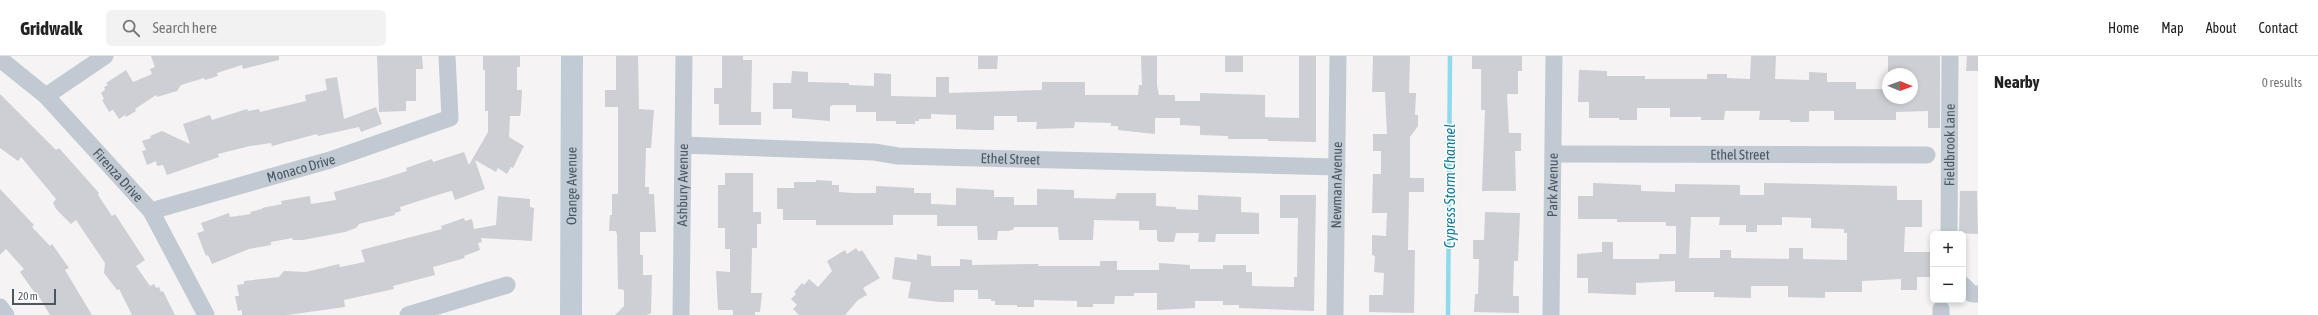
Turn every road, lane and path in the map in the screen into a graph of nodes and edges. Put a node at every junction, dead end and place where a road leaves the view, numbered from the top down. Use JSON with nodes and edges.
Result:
{"nodes":[{"id":1,"x":105,"y":56,"type":"edge"},
{"id":2,"x":447,"y":56,"type":"edge"},
{"id":3,"x":572,"y":56,"type":"edge"},
{"id":4,"x":684,"y":56,"type":"edge"},
{"id":5,"x":1338,"y":56,"type":"edge"},
{"id":6,"x":1554,"y":56,"type":"edge"},
{"id":7,"x":1950,"y":56,"type":"edge"},
{"id":8,"x":0,"y":59,"type":"edge"},
{"id":9,"x":46,"y":96,"type":"junction"},
{"id":10,"x":683,"y":145,"type":"junction"},
{"id":11,"x":1554,"y":154,"type":"junction"},
{"id":12,"x":1927,"y":155,"type":"dead end"},
{"id":13,"x":1337,"y":168,"type":"junction"},
{"id":14,"x":151,"y":212,"type":"junction"},
{"id":15,"x":1949,"y":231,"type":"edge"},
{"id":16,"x":507,"y":285,"type":"dead end"},
{"id":17,"x":0,"y":307,"type":"edge"},
{"id":18,"x":6,"y":315,"type":"edge"},
{"id":19,"x":206,"y":315,"type":"edge"},
{"id":20,"x":408,"y":315,"type":"edge"},
{"id":21,"x":571,"y":315,"type":"edge"},
{"id":22,"x":681,"y":315,"type":"edge"},
{"id":23,"x":1335,"y":315,"type":"edge"},
{"id":24,"x":1551,"y":315,"type":"edge"}],
"edges":[{"from":1,"to":9,"type":"street"},
{"from":2,"to":14,"type":"street","name":"Monaco Drive"},
{"from":3,"to":21,"type":"main road","name":"Orange Avenue"},
{"from":4,"to":10,"type":"street","name":"Ashbury Avenue"},
{"from":5,"to":13,"type":"street","name":"Newman Avenue"},
{"from":6,"to":11,"type":"street","name":"Park Avenue"},
{"from":7,"to":15,"type":"street","name":"Fieldbrook Lane"},
{"from":8,"to":9,"type":"street","name":"Firenza Drive"},
{"from":9,"to":14,"type":"street","name":"Firenza Drive"},
{"from":10,"to":13,"type":"street","name":"Ethel Street"},
{"from":10,"to":22,"type":"street","name":"Ashbury Avenue"},
{"from":11,"to":12,"type":"street","name":"Ethel Street"},
{"from":11,"to":24,"type":"street","name":"Park Avenue"},
{"from":13,"to":23,"type":"street","name":"Newman Avenue"},
{"from":14,"to":19,"type":"street","name":"Firenza Drive"},
{"from":16,"to":20,"type":"street"},
{"from":17,"to":18,"type":"street"}]}
